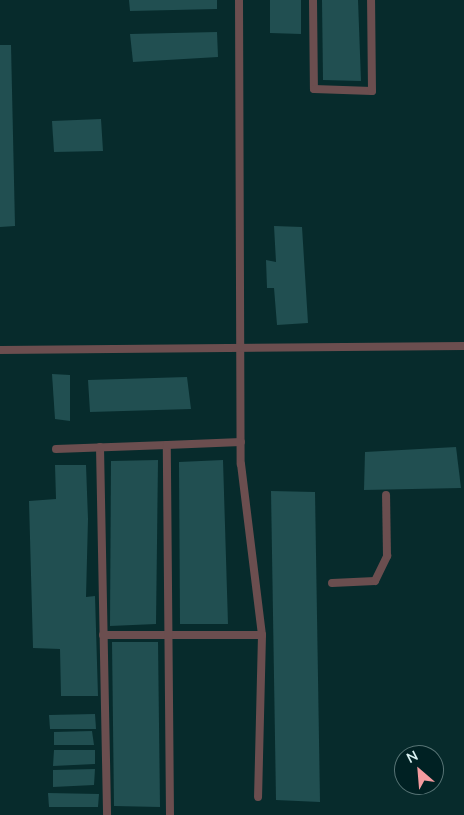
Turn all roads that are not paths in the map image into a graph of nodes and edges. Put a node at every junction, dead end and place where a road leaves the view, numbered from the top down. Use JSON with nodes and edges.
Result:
{"nodes":[{"id":1,"x":239,"y":0,"type":"edge"},
{"id":2,"x":313,"y":0,"type":"edge"},
{"id":3,"x":371,"y":0,"type":"edge"},
{"id":4,"x":464,"y":346,"type":"edge"},
{"id":5,"x":241,"y":348,"type":"junction"},
{"id":6,"x":0,"y":350,"type":"edge"},
{"id":7,"x":241,"y":442,"type":"junction"},
{"id":8,"x":167,"y":445,"type":"junction"},
{"id":9,"x":100,"y":447,"type":"junction"},
{"id":10,"x":56,"y":449,"type":"dead end"},
{"id":11,"x":386,"y":496,"type":"dead end"},
{"id":12,"x":332,"y":583,"type":"dead end"},
{"id":13,"x":103,"y":635,"type":"junction"},
{"id":14,"x":169,"y":635,"type":"junction"},
{"id":15,"x":262,"y":635,"type":"junction"},
{"id":16,"x":258,"y":797,"type":"dead end"},
{"id":17,"x":107,"y":815,"type":"edge"},
{"id":18,"x":170,"y":815,"type":"edge"}],
"edges":[{"from":1,"to":5,"type":"lane"},
{"from":2,"to":3,"type":"lane"},
{"from":4,"to":5,"type":"lane"},
{"from":5,"to":6,"type":"lane"},
{"from":5,"to":7,"type":"lane"},
{"from":7,"to":8,"type":"lane"},
{"from":7,"to":15,"type":"lane"},
{"from":8,"to":9,"type":"lane"},
{"from":8,"to":14,"type":"lane"},
{"from":9,"to":10,"type":"lane"},
{"from":9,"to":13,"type":"lane"},
{"from":11,"to":12,"type":"lane"},
{"from":13,"to":14,"type":"lane"},
{"from":13,"to":17,"type":"lane"},
{"from":14,"to":15,"type":"lane"},
{"from":14,"to":18,"type":"lane"},
{"from":15,"to":16,"type":"lane"}]}
